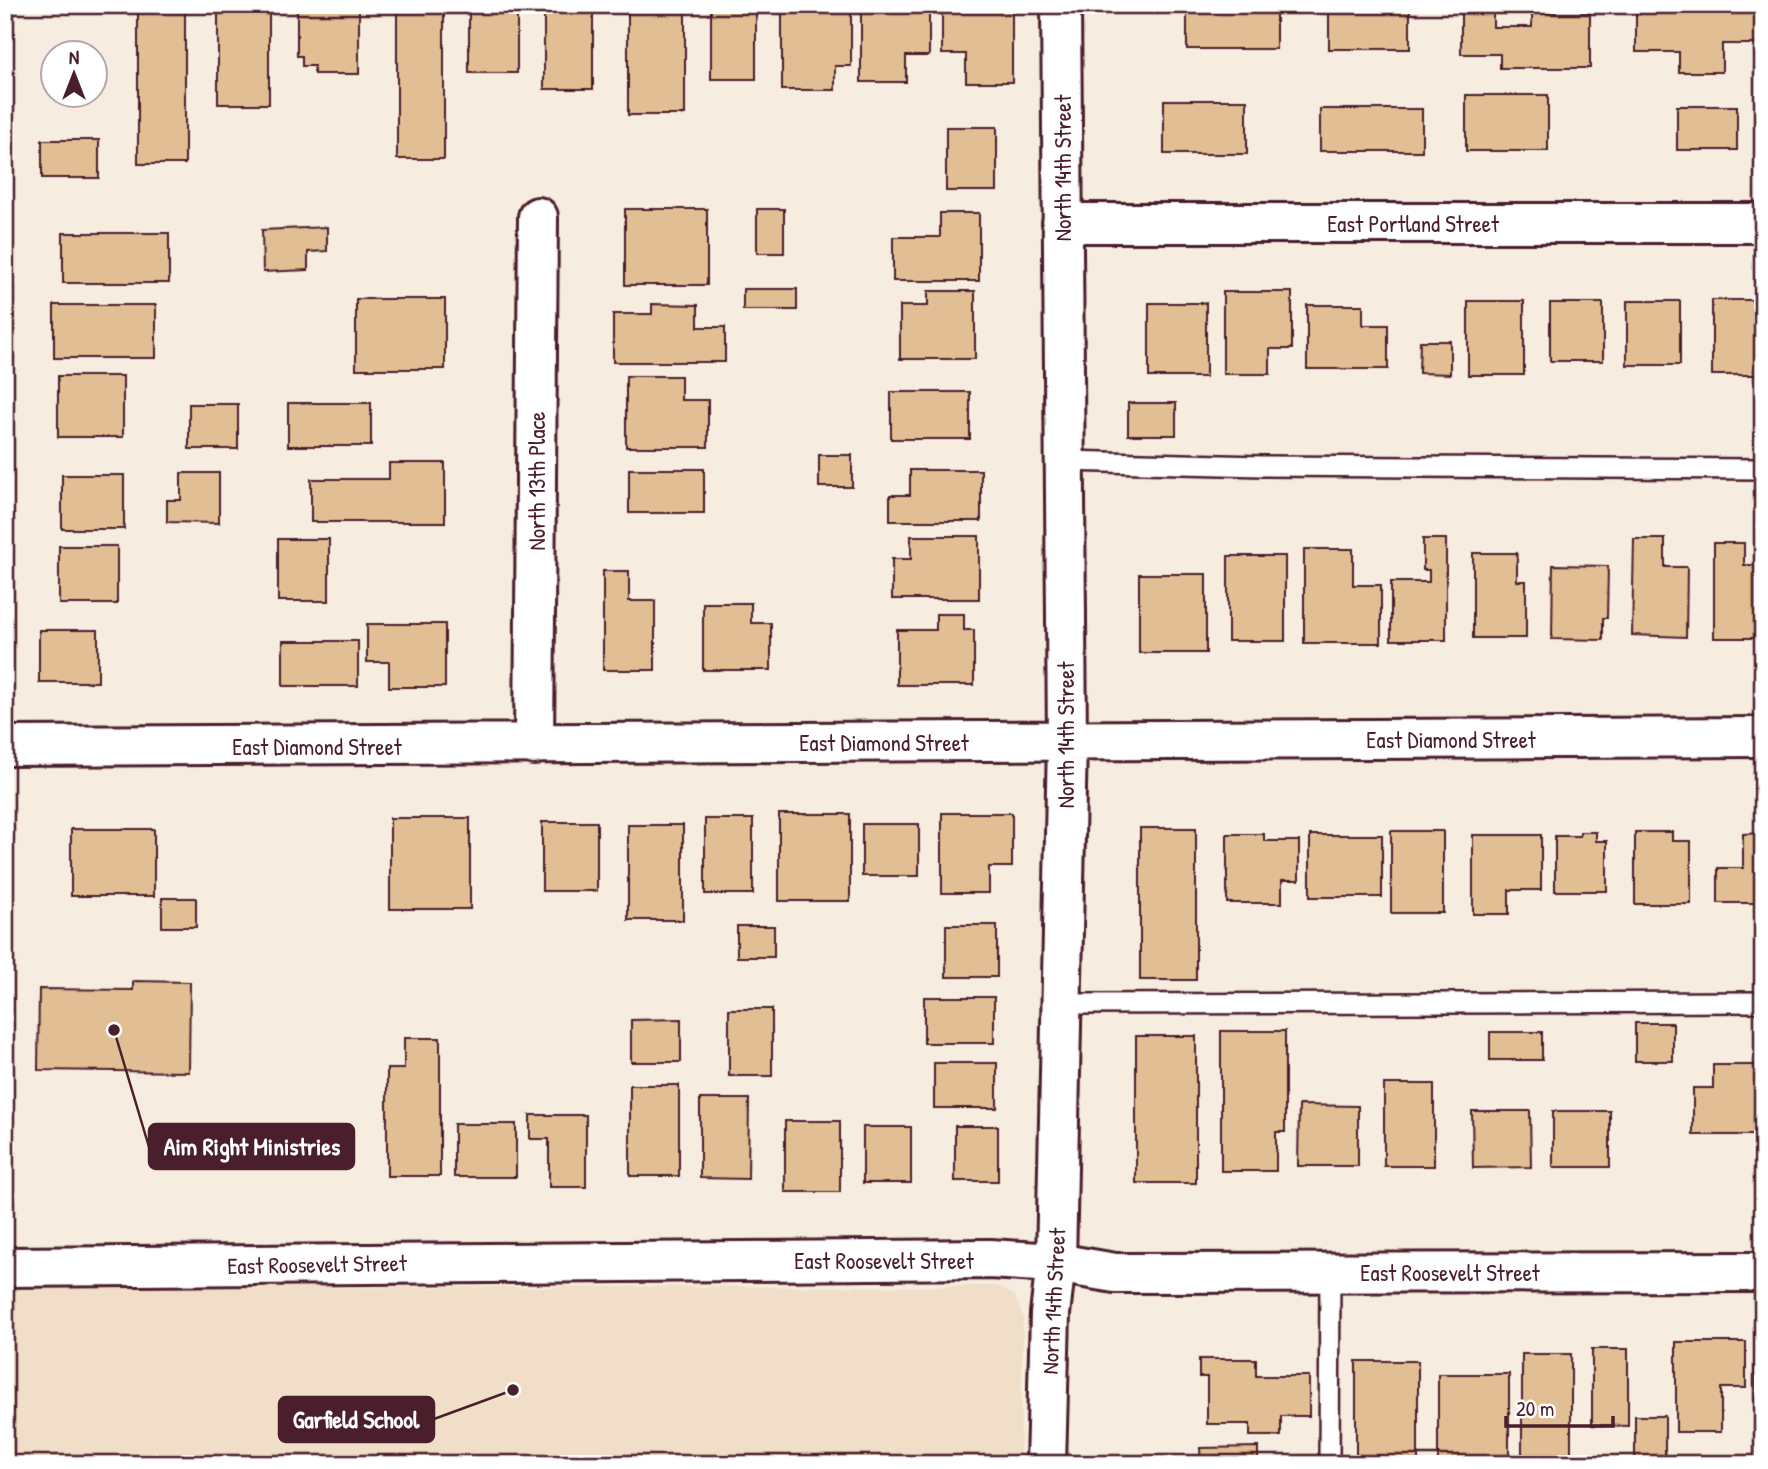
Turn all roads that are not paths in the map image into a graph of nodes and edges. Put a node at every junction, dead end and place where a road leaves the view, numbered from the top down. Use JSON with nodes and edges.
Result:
{"nodes":[{"id":1,"x":1061,"y":5,"type":"edge"},
{"id":2,"x":538,"y":217,"type":"dead end"},
{"id":3,"x":1062,"y":223,"type":"junction"},
{"id":4,"x":1763,"y":223,"type":"edge"},
{"id":5,"x":1064,"y":461,"type":"junction"},
{"id":6,"x":1763,"y":469,"type":"edge"},
{"id":7,"x":1763,"y":737,"type":"edge"},
{"id":8,"x":1067,"y":741,"type":"junction"},
{"id":9,"x":534,"y":745,"type":"junction"},
{"id":10,"x":5,"y":746,"type":"edge"},
{"id":11,"x":1763,"y":1002,"type":"edge"},
{"id":12,"x":1061,"y":1004,"type":"junction"},
{"id":13,"x":1056,"y":1263,"type":"junction"},
{"id":14,"x":5,"y":1267,"type":"edge"},
{"id":15,"x":1763,"y":1272,"type":"edge"},
{"id":16,"x":1330,"y":1273,"type":"junction"},
{"id":17,"x":1046,"y":1464,"type":"edge"},
{"id":18,"x":1329,"y":1464,"type":"edge"}],
"edges":[{"from":1,"to":3,"type":"street","name":"North 14th Street"},
{"from":2,"to":9,"type":"street","name":"North 13th Place"},
{"from":3,"to":4,"type":"street","name":"East Portland Street"},
{"from":3,"to":5,"type":"street","name":"North 14th Street"},
{"from":5,"to":6,"type":"lane"},
{"from":5,"to":8,"type":"street","name":"North 14th Street"},
{"from":7,"to":8,"type":"street","name":"East Diamond Street"},
{"from":8,"to":9,"type":"street","name":"East Diamond Street"},
{"from":8,"to":12,"type":"street","name":"North 14th Street"},
{"from":9,"to":10,"type":"street","name":"East Diamond Street"},
{"from":11,"to":12,"type":"lane"},
{"from":12,"to":13,"type":"street","name":"North 14th Street"},
{"from":13,"to":14,"type":"street","name":"East Roosevelt Street"},
{"from":13,"to":16,"type":"street","name":"East Roosevelt Street"},
{"from":13,"to":17,"type":"street","name":"North 14th Street"},
{"from":15,"to":16,"type":"street","name":"East Roosevelt Street"},
{"from":16,"to":18,"type":"lane"}]}
